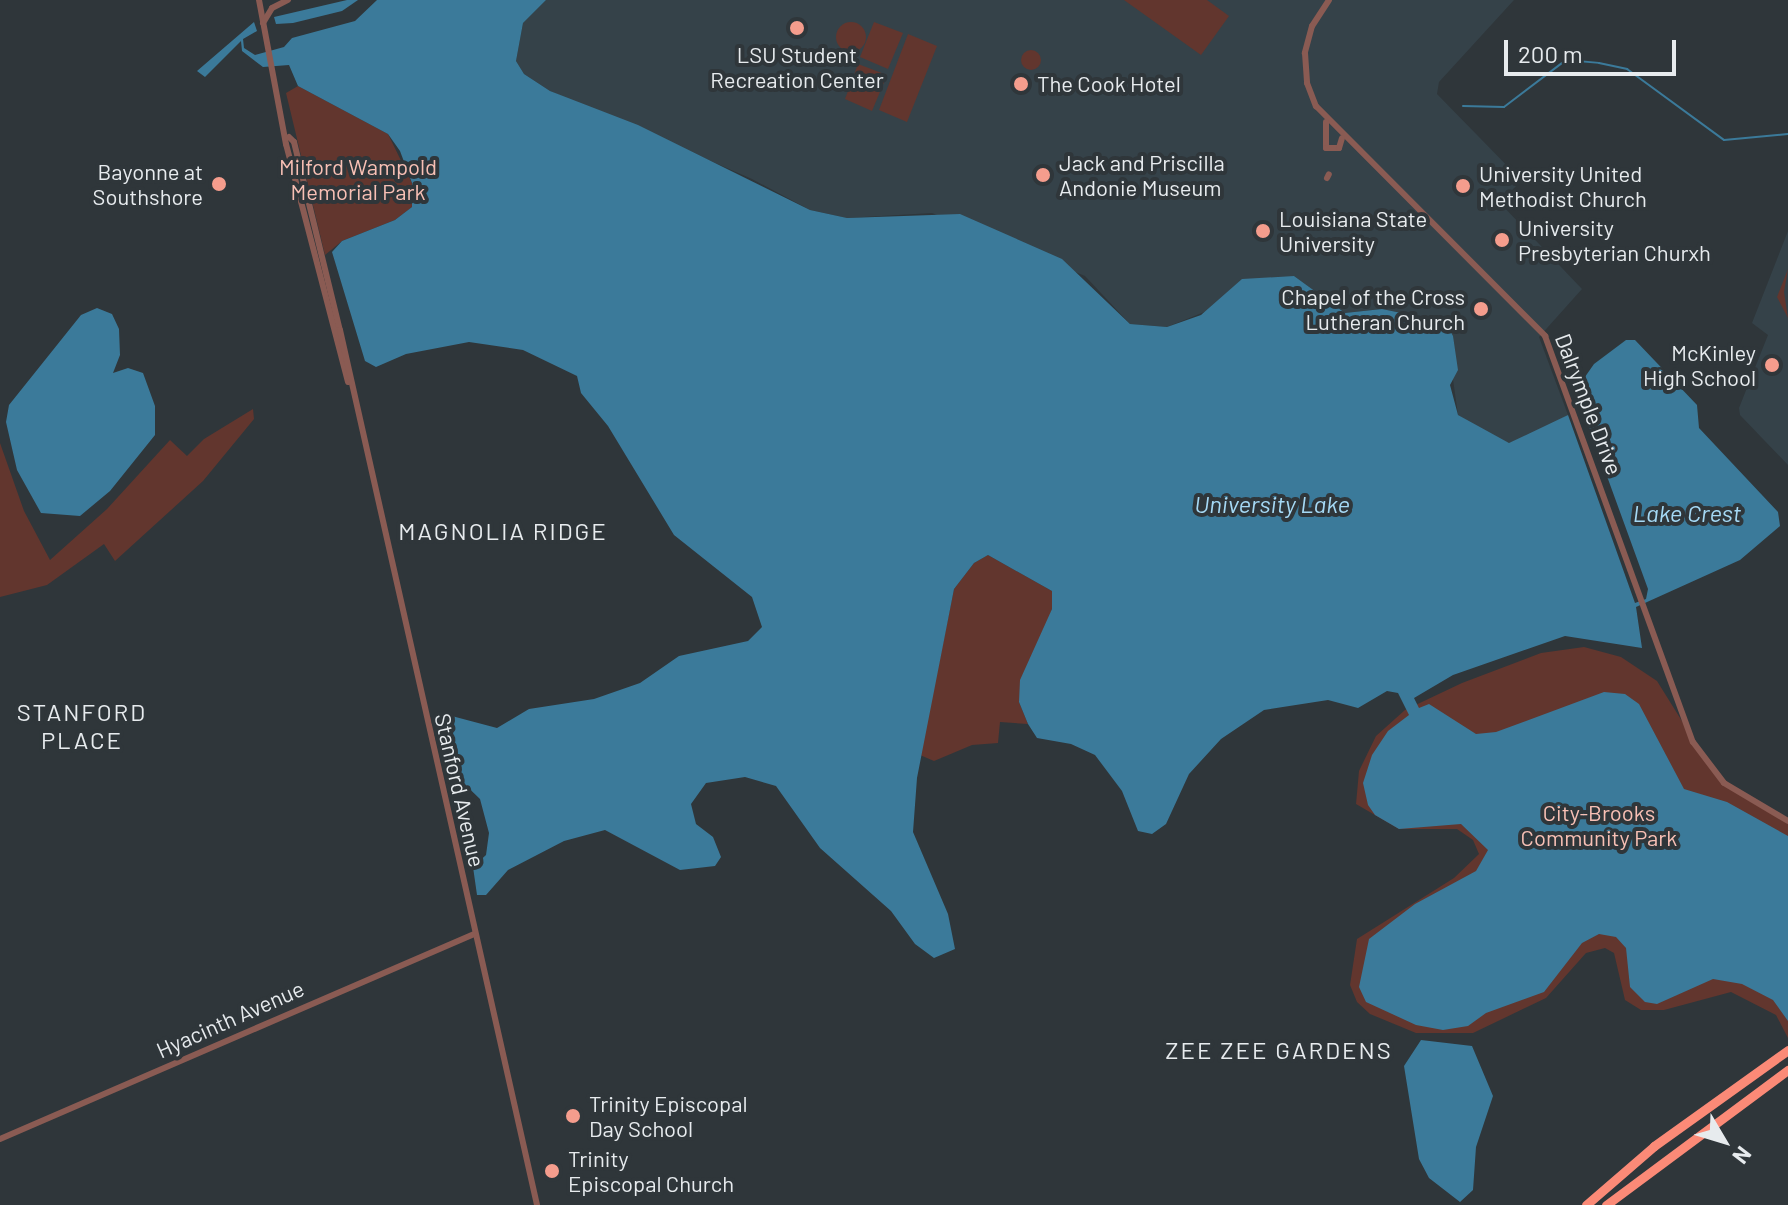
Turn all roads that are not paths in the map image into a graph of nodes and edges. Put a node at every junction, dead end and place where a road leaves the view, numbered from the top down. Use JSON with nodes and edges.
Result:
{"nodes":[{"id":1,"x":259,"y":0,"type":"edge"},
{"id":2,"x":288,"y":0,"type":"edge"},
{"id":3,"x":1329,"y":0,"type":"edge"},
{"id":4,"x":263,"y":23,"type":"junction"},
{"id":5,"x":1326,"y":122,"type":"junction"},
{"id":6,"x":1336,"y":131,"type":"junction"},
{"id":7,"x":1326,"y":132,"type":"junction"},
{"id":8,"x":1342,"y":138,"type":"junction"},
{"id":9,"x":1339,"y":148,"type":"junction"},
{"id":10,"x":1362,"y":156,"type":"junction"},
{"id":11,"x":1788,"y":821,"type":"edge"},
{"id":12,"x":474,"y":934,"type":"junction"},
{"id":13,"x":1788,"y":1050,"type":"edge"},
{"id":14,"x":1784,"y":1072,"type":"edge"},
{"id":15,"x":0,"y":1139,"type":"edge"},
{"id":16,"x":537,"y":1205,"type":"edge"},
{"id":17,"x":1586,"y":1205,"type":"edge"},
{"id":18,"x":1606,"y":1205,"type":"edge"}],
"edges":[{"from":1,"to":4,"type":"street","name":"Stanford Avenue"},
{"from":2,"to":4,"type":"street"},
{"from":3,"to":5,"type":"street"},
{"from":4,"to":12,"type":"street","name":"Stanford Avenue"},
{"from":5,"to":6,"type":"street"},
{"from":5,"to":7,"type":"street"},
{"from":6,"to":7,"type":"street"},
{"from":6,"to":8,"type":"street","name":"Dalrymple Drive"},
{"from":7,"to":9,"type":"street"},
{"from":8,"to":9,"type":"street"},
{"from":8,"to":10,"type":"street","name":"Dalrymple Drive"},
{"from":9,"to":10,"type":"street","name":"Dalrymple Drive"},
{"from":10,"to":11,"type":"street","name":"Dalrymple Drive"},
{"from":12,"to":15,"type":"street","name":"Hyacinth Avenue"},
{"from":12,"to":16,"type":"street","name":"Stanford Avenue"},
{"from":13,"to":17,"type":"highway"},
{"from":14,"to":18,"type":"highway"}]}
